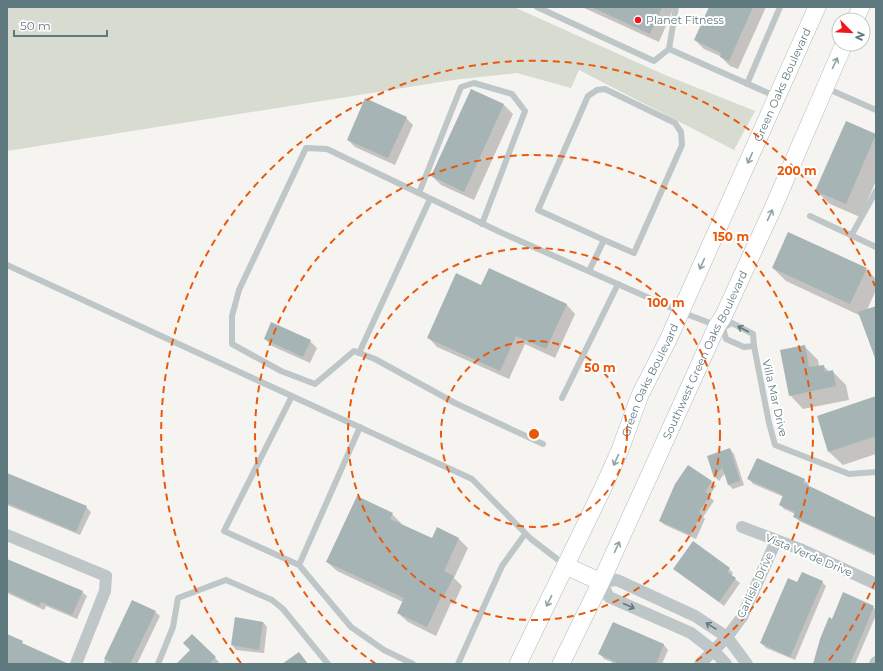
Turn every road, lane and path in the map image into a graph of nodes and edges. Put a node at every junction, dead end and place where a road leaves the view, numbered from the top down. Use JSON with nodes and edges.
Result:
{"nodes":[{"id":1,"x":537,"y":7,"type":"edge"},
{"id":2,"x":676,"y":7,"type":"edge"},
{"id":3,"x":780,"y":7,"type":"edge"},
{"id":4,"x":817,"y":7,"type":"edge"},
{"id":5,"x":669,"y":49,"type":"junction"},
{"id":6,"x":840,"y":52,"type":"edge"},
{"id":7,"x":747,"y":84,"type":"junction"},
{"id":8,"x":824,"y":87,"type":"junction"},
{"id":9,"x":776,"y":97,"type":"junction"},
{"id":10,"x":876,"y":110,"type":"edge"},
{"id":11,"x":876,"y":191,"type":"edge"},
{"id":12,"x":418,"y":194,"type":"junction"},
{"id":13,"x":430,"y":199,"type":"junction"},
{"id":14,"x":810,"y":216,"type":"dead end"},
{"id":15,"x":482,"y":224,"type":"junction"},
{"id":16,"x":851,"y":236,"type":"junction"},
{"id":17,"x":604,"y":240,"type":"junction"},
{"id":18,"x":876,"y":247,"type":"edge"},
{"id":19,"x":7,"y":265,"type":"edge"},
{"id":20,"x":590,"y":271,"type":"junction"},
{"id":21,"x":618,"y":284,"type":"junction"},
{"id":22,"x":680,"y":312,"type":"junction"},
{"id":23,"x":720,"y":327,"type":"junction"},
{"id":24,"x":754,"y":346,"type":"junction"},
{"id":25,"x":359,"y":353,"type":"junction"},
{"id":26,"x":292,"y":396,"type":"junction"},
{"id":27,"x":562,"y":398,"type":"dead end"},
{"id":28,"x":360,"y":427,"type":"junction"},
{"id":29,"x":543,"y":444,"type":"dead end"},
{"id":30,"x":876,"y":472,"type":"edge"},
{"id":31,"x":742,"y":527,"type":"dead end"},
{"id":32,"x":525,"y":534,"type":"junction"},
{"id":33,"x":7,"y":535,"type":"edge"},
{"id":34,"x":776,"y":541,"type":"junction"},
{"id":35,"x":299,"y":565,"type":"junction"},
{"id":36,"x":566,"y":566,"type":"junction"},
{"id":37,"x":601,"y":582,"type":"junction"},
{"id":38,"x":876,"y":584,"type":"edge"},
{"id":39,"x":727,"y":637,"type":"junction"},
{"id":40,"x":714,"y":651,"type":"junction"},
{"id":41,"x":76,"y":664,"type":"edge"},
{"id":42,"x":158,"y":664,"type":"edge"},
{"id":43,"x":328,"y":664,"type":"edge"},
{"id":44,"x":413,"y":664,"type":"edge"},
{"id":45,"x":458,"y":664,"type":"edge"},
{"id":46,"x":518,"y":664,"type":"edge"},
{"id":47,"x":561,"y":664,"type":"edge"},
{"id":48,"x":700,"y":664,"type":"edge"},
{"id":49,"x":726,"y":664,"type":"edge"},
{"id":50,"x":746,"y":664,"type":"edge"}],
"edges":[{"from":1,"to":5,"type":"lane"},
{"from":2,"to":5,"type":"lane"},
{"from":3,"to":7,"type":"lane"},
{"from":4,"to":9,"type":"main road","name":"Green Oaks Boulevard"},
{"from":5,"to":7,"type":"lane"},
{"from":8,"to":6,"type":"main road","name":"Southwest Green Oaks Boulevard","one_way":true},
{"from":7,"to":9,"type":"lane"},
{"from":8,"to":10,"type":"lane"},
{"from":23,"to":8,"type":"main road","name":"Southwest Green Oaks Boulevard","one_way":true},
{"from":9,"to":22,"type":"main road","name":"Green Oaks Boulevard","one_way":true},
{"from":11,"to":16,"type":"lane"},
{"from":12,"to":13,"type":"lane","name":"Villa Mar Drive"},
{"from":12,"to":15,"type":"lane"},
{"from":12,"to":25,"type":"lane","name":"Villa Mar Drive"},
{"from":13,"to":15,"type":"lane","name":"Villa Mar Drive"},
{"from":13,"to":25,"type":"lane"},
{"from":14,"to":16,"type":"lane"},
{"from":15,"to":20,"type":"lane","name":"Villa Mar Drive"},
{"from":16,"to":18,"type":"lane"},
{"from":17,"to":17,"type":"lane"},
{"from":17,"to":20,"type":"lane"},
{"from":19,"to":26,"type":"lane"},
{"from":20,"to":21,"type":"lane","name":"Villa Mar Drive"},
{"from":21,"to":22,"type":"lane","name":"Villa Mar Drive"},
{"from":21,"to":27,"type":"lane"},
{"from":22,"to":23,"type":"lane","name":"Villa Mar Drive"},
{"from":22,"to":36,"type":"main road","name":"Green Oaks Boulevard","one_way":true},
{"from":23,"to":24,"type":"lane","name":"Villa Mar Drive"},
{"from":24,"to":23,"type":"lane","name":"Villa Mar Drive","one_way":true},
{"from":37,"to":23,"type":"main road","name":"Southwest Green Oaks Boulevard","one_way":true},
{"from":24,"to":30,"type":"lane","name":"Villa Mar Drive"},
{"from":25,"to":29,"type":"lane"},
{"from":26,"to":28,"type":"lane"},
{"from":26,"to":35,"type":"lane"},
{"from":28,"to":32,"type":"lane"},
{"from":28,"to":35,"type":"lane"},
{"from":31,"to":34,"type":"street","name":"Vista Verde Drive"},
{"from":32,"to":36,"type":"lane"},
{"from":32,"to":45,"type":"lane"},
{"from":33,"to":41,"type":"street"},
{"from":34,"to":38,"type":"street","name":"Vista Verde Drive"},
{"from":34,"to":39,"type":"street","name":"Carlisle Drive"},
{"from":35,"to":44,"type":"lane"},
{"from":36,"to":37,"type":"main road"},
{"from":36,"to":46,"type":"main road","name":"Green Oaks Boulevard","one_way":true},
{"from":39,"to":37,"type":"street","one_way":true},
{"from":37,"to":40,"type":"street","one_way":true},
{"from":37,"to":47,"type":"main road","name":"Southwest Green Oaks Boulevard"},
{"from":39,"to":40,"type":"street","name":"Carlisle Drive"},
{"from":39,"to":50,"type":"street"},
{"from":40,"to":48,"type":"street","name":"Carlisle Drive"},
{"from":40,"to":49,"type":"street"},
{"from":42,"to":43,"type":"lane"}]}
